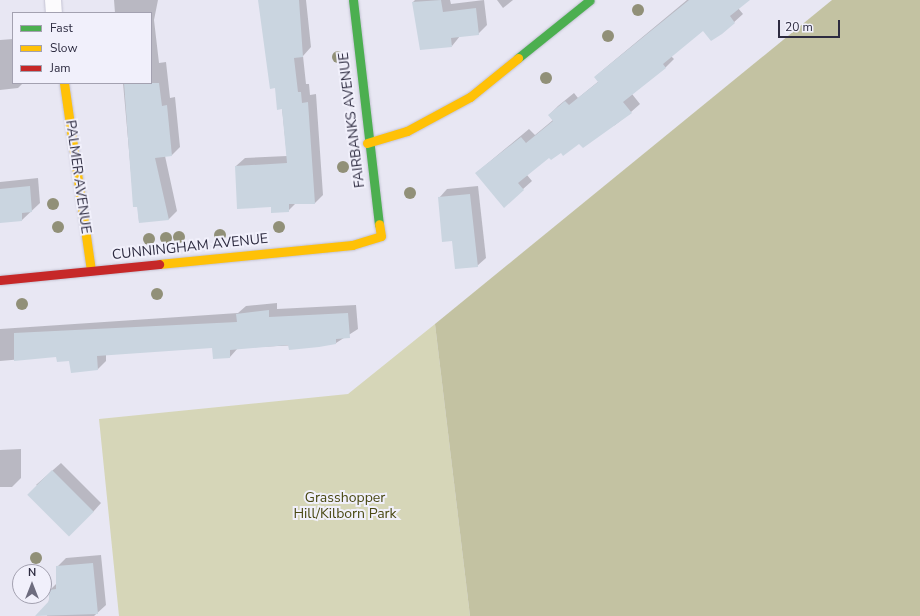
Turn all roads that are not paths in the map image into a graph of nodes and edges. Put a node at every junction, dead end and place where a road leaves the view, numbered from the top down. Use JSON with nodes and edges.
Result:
{"nodes":[{"id":1,"x":53,"y":0,"type":"edge"},
{"id":2,"x":353,"y":0,"type":"edge"},
{"id":3,"x":590,"y":0,"type":"edge"},
{"id":4,"x":54,"y":12,"type":"edge"},
{"id":5,"x":64,"y":84,"type":"edge"},
{"id":6,"x":367,"y":143,"type":"junction"},
{"id":7,"x":381,"y":236,"type":"joint"},
{"id":8,"x":91,"y":270,"type":"junction"},
{"id":9,"x":0,"y":280,"type":"edge"}],
"edges":[{"from":1,"to":4,"type":"street"},
{"from":2,"to":6,"type":"street","name":"FAIRBANKS AVENUE"},
{"from":3,"to":6,"type":"street"},
{"from":5,"to":8,"type":"street","name":"PALMER AVENUE"},
{"from":6,"to":7,"type":"street","name":"FAIRBANKS AVENUE"},
{"from":7,"to":8,"type":"street","name":"CUNNINGHAM AVENUE"},
{"from":8,"to":9,"type":"street","name":"CUNNINGHAM AVENUE"}]}
